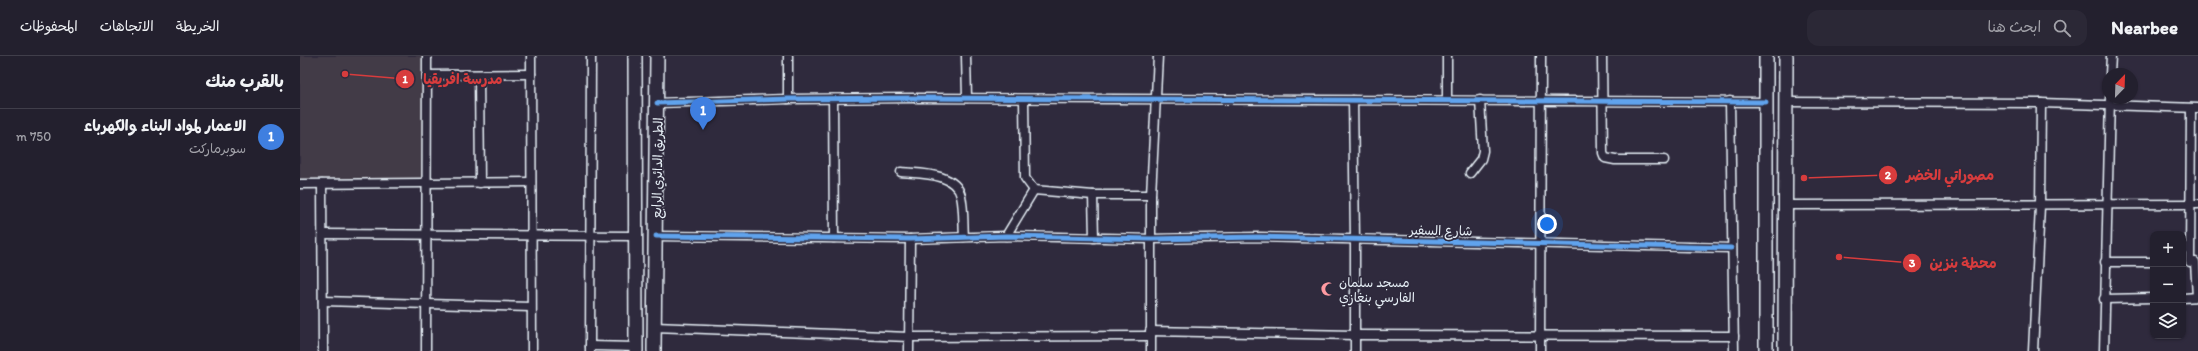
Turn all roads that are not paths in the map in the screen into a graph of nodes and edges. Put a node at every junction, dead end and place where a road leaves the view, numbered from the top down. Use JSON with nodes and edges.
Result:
{"nodes":[{"id":1,"x":427,"y":56,"type":"edge"},
{"id":2,"x":531,"y":56,"type":"edge"},
{"id":3,"x":591,"y":56,"type":"edge"},
{"id":4,"x":635,"y":56,"type":"edge"},
{"id":5,"x":657,"y":56,"type":"edge"},
{"id":6,"x":788,"y":56,"type":"edge"},
{"id":7,"x":966,"y":56,"type":"edge"},
{"id":8,"x":1158,"y":56,"type":"edge"},
{"id":9,"x":1447,"y":56,"type":"edge"},
{"id":10,"x":1542,"y":56,"type":"edge"},
{"id":11,"x":1602,"y":56,"type":"edge"},
{"id":12,"x":1766,"y":56,"type":"edge"},
{"id":13,"x":1786,"y":56,"type":"edge"},
{"id":14,"x":2111,"y":56,"type":"edge"},
{"id":15,"x":2110,"y":68,"type":"edge"},
{"id":16,"x":531,"y":74,"type":"junction"},
{"id":17,"x":427,"y":75,"type":"junction"},
{"id":18,"x":479,"y":75,"type":"junction"},
{"id":19,"x":967,"y":98,"type":"junction"},
{"id":20,"x":788,"y":99,"type":"junction"},
{"id":21,"x":833,"y":99,"type":"junction"},
{"id":22,"x":1024,"y":99,"type":"junction"},
{"id":23,"x":1157,"y":99,"type":"junction"},
{"id":24,"x":1353,"y":100,"type":"junction"},
{"id":25,"x":1447,"y":100,"type":"junction"},
{"id":26,"x":1480,"y":100,"type":"junction"},
{"id":27,"x":1603,"y":101,"type":"junction"},
{"id":28,"x":1730,"y":101,"type":"junction"},
{"id":29,"x":2102,"y":101,"type":"edge"},
{"id":30,"x":1542,"y":102,"type":"junction"},
{"id":31,"x":1766,"y":102,"type":"junction"},
{"id":32,"x":1786,"y":102,"type":"junction"},
{"id":33,"x":657,"y":103,"type":"junction"},
{"id":34,"x":2041,"y":103,"type":"junction"},
{"id":35,"x":2138,"y":103,"type":"edge"},
{"id":36,"x":2110,"y":104,"type":"edge"},
{"id":37,"x":2195,"y":108,"type":"edge"},
{"id":38,"x":1664,"y":160,"type":"dead end"},
{"id":39,"x":901,"y":172,"type":"dead end"},
{"id":40,"x":1470,"y":173,"type":"dead end"},
{"id":41,"x":531,"y":182,"type":"junction"},
{"id":42,"x":427,"y":183,"type":"junction"},
{"id":43,"x":480,"y":183,"type":"junction"},
{"id":44,"x":300,"y":184,"type":"edge"},
{"id":45,"x":322,"y":184,"type":"junction"},
{"id":46,"x":1034,"y":190,"type":"junction"},
{"id":47,"x":1093,"y":195,"type":"junction"},
{"id":48,"x":1151,"y":195,"type":"junction"},
{"id":49,"x":2194,"y":204,"type":"edge"},
{"id":50,"x":1786,"y":205,"type":"junction"},
{"id":51,"x":2107,"y":205,"type":"junction"},
{"id":52,"x":2040,"y":206,"type":"junction"},
{"id":53,"x":323,"y":234,"type":"junction"},
{"id":54,"x":427,"y":234,"type":"junction"},
{"id":55,"x":532,"y":235,"type":"junction"},
{"id":56,"x":590,"y":235,"type":"junction"},
{"id":57,"x":636,"y":236,"type":"junction"},
{"id":58,"x":656,"y":236,"type":"junction"},
{"id":59,"x":1006,"y":236,"type":"junction"},
{"id":60,"x":964,"y":237,"type":"junction"},
{"id":61,"x":834,"y":238,"type":"junction"},
{"id":62,"x":1094,"y":238,"type":"junction"},
{"id":63,"x":910,"y":239,"type":"junction"},
{"id":64,"x":1151,"y":239,"type":"junction"},
{"id":65,"x":1355,"y":239,"type":"junction"},
{"id":66,"x":1540,"y":243,"type":"junction"},
{"id":67,"x":1731,"y":248,"type":"junction"},
{"id":68,"x":2105,"y":262,"type":"junction"},
{"id":69,"x":2150,"y":262,"type":"edge"},
{"id":70,"x":2191,"y":262,"type":"edge"},
{"id":71,"x":2198,"y":297,"type":"edge"},
{"id":72,"x":2150,"y":298,"type":"edge"},
{"id":73,"x":2186,"y":298,"type":"edge"},
{"id":74,"x":2104,"y":299,"type":"junction"},
{"id":75,"x":323,"y":302,"type":"junction"},
{"id":76,"x":426,"y":304,"type":"junction"},
{"id":77,"x":531,"y":308,"type":"junction"},
{"id":78,"x":655,"y":327,"type":"junction"},
{"id":79,"x":1150,"y":334,"type":"junction"},
{"id":80,"x":1355,"y":335,"type":"junction"},
{"id":81,"x":1540,"y":336,"type":"junction"},
{"id":82,"x":1734,"y":336,"type":"junction"},
{"id":83,"x":910,"y":337,"type":"junction"},
{"id":84,"x":590,"y":348,"type":"edge"},
{"id":85,"x":636,"y":349,"type":"edge"},
{"id":86,"x":322,"y":351,"type":"edge"},
{"id":87,"x":426,"y":351,"type":"edge"},
{"id":88,"x":532,"y":351,"type":"edge"},
{"id":89,"x":654,"y":351,"type":"edge"},
{"id":90,"x":909,"y":351,"type":"edge"},
{"id":91,"x":1150,"y":351,"type":"edge"},
{"id":92,"x":1355,"y":351,"type":"edge"},
{"id":93,"x":1540,"y":351,"type":"edge"},
{"id":94,"x":1734,"y":351,"type":"edge"},
{"id":95,"x":1766,"y":351,"type":"edge"},
{"id":96,"x":1785,"y":351,"type":"edge"},
{"id":97,"x":2033,"y":351,"type":"edge"},
{"id":98,"x":2104,"y":351,"type":"edge"}],
"edges":[{"from":1,"to":17,"type":"street"},
{"from":2,"to":16,"type":"street"},
{"from":3,"to":56,"type":"street"},
{"from":4,"to":57,"type":"main road","name":"الطريق الدائري الرابع"},
{"from":5,"to":33,"type":"main road","name":"الطريق الدائري الرابع"},
{"from":6,"to":20,"type":"street"},
{"from":7,"to":19,"type":"street"},
{"from":8,"to":23,"type":"street"},
{"from":9,"to":25,"type":"street"},
{"from":10,"to":30,"type":"street"},
{"from":11,"to":27,"type":"street"},
{"from":12,"to":31,"type":"main road"},
{"from":13,"to":32,"type":"main road"},
{"from":14,"to":15,"type":"street"},
{"from":16,"to":18,"type":"street"},
{"from":16,"to":41,"type":"street"},
{"from":17,"to":18,"type":"street"},
{"from":17,"to":42,"type":"street"},
{"from":18,"to":43,"type":"street"},
{"from":19,"to":21,"type":"street"},
{"from":19,"to":22,"type":"street"},
{"from":20,"to":21,"type":"street"},
{"from":20,"to":33,"type":"street"},
{"from":21,"to":61,"type":"street"},
{"from":22,"to":23,"type":"street"},
{"from":22,"to":46,"type":"street"},
{"from":23,"to":24,"type":"street"},
{"from":23,"to":48,"type":"street"},
{"from":24,"to":25,"type":"street"},
{"from":24,"to":65,"type":"street"},
{"from":25,"to":26,"type":"street"},
{"from":26,"to":30,"type":"street"},
{"from":26,"to":40,"type":"street"},
{"from":27,"to":28,"type":"street"},
{"from":27,"to":30,"type":"street"},
{"from":27,"to":38,"type":"street"},
{"from":28,"to":31,"type":"street"},
{"from":28,"to":67,"type":"street"},
{"from":29,"to":34,"type":"street"},
{"from":30,"to":66,"type":"street"},
{"from":31,"to":95,"type":"main road"},
{"from":32,"to":34,"type":"street"},
{"from":32,"to":50,"type":"main road"},
{"from":33,"to":58,"type":"main road","name":"الطريق الدائري الرابع"},
{"from":34,"to":52,"type":"street"},
{"from":35,"to":37,"type":"street"},
{"from":36,"to":51,"type":"street"},
{"from":37,"to":49,"type":"street"},
{"from":39,"to":60,"type":"street"},
{"from":41,"to":43,"type":"street"},
{"from":41,"to":55,"type":"street"},
{"from":42,"to":43,"type":"street"},
{"from":42,"to":45,"type":"street"},
{"from":42,"to":54,"type":"street"},
{"from":44,"to":45,"type":"street"},
{"from":45,"to":53,"type":"street"},
{"from":46,"to":47,"type":"street"},
{"from":46,"to":59,"type":"street"},
{"from":47,"to":48,"type":"street"},
{"from":47,"to":62,"type":"street"},
{"from":48,"to":64,"type":"street"},
{"from":49,"to":51,"type":"street"},
{"from":49,"to":70,"type":"street"},
{"from":50,"to":52,"type":"street"},
{"from":50,"to":96,"type":"main road"},
{"from":51,"to":52,"type":"street"},
{"from":51,"to":68,"type":"street"},
{"from":52,"to":97,"type":"street"},
{"from":53,"to":54,"type":"street"},
{"from":53,"to":75,"type":"street"},
{"from":54,"to":55,"type":"street"},
{"from":54,"to":76,"type":"street"},
{"from":55,"to":56,"type":"street"},
{"from":55,"to":77,"type":"street"},
{"from":56,"to":57,"type":"street"},
{"from":56,"to":84,"type":"street"},
{"from":57,"to":85,"type":"main road","name":"الطريق الدائري الرابع"},
{"from":58,"to":61,"type":"street","name":"شارع السفير"},
{"from":58,"to":78,"type":"main road","name":"الطريق الدائري الرابع"},
{"from":59,"to":60,"type":"street","name":"شارع السفير"},
{"from":59,"to":62,"type":"street","name":"شارع السفير"},
{"from":60,"to":63,"type":"street","name":"شارع السفير"},
{"from":61,"to":63,"type":"street","name":"شارع السفير"},
{"from":62,"to":64,"type":"street","name":"شارع السفير"},
{"from":63,"to":83,"type":"street"},
{"from":64,"to":65,"type":"street","name":"شارع السفير"},
{"from":64,"to":79,"type":"street"},
{"from":65,"to":66,"type":"street","name":"شارع السفير"},
{"from":65,"to":80,"type":"street"},
{"from":66,"to":67,"type":"street","name":"شارع السفير"},
{"from":66,"to":81,"type":"street"},
{"from":67,"to":82,"type":"street"},
{"from":68,"to":69,"type":"street"},
{"from":68,"to":74,"type":"street"},
{"from":70,"to":71,"type":"street"},
{"from":71,"to":73,"type":"street"},
{"from":72,"to":74,"type":"street"},
{"from":74,"to":98,"type":"street"},
{"from":75,"to":76,"type":"street"},
{"from":75,"to":86,"type":"street"},
{"from":76,"to":77,"type":"street"},
{"from":76,"to":87,"type":"street"},
{"from":77,"to":88,"type":"street"},
{"from":78,"to":83,"type":"street"},
{"from":78,"to":89,"type":"main road","name":"الطريق الدائري الرابع"},
{"from":79,"to":80,"type":"street"},
{"from":79,"to":83,"type":"street"},
{"from":79,"to":91,"type":"street"},
{"from":80,"to":81,"type":"street"},
{"from":80,"to":92,"type":"street"},
{"from":81,"to":82,"type":"street"},
{"from":81,"to":93,"type":"street"},
{"from":82,"to":94,"type":"street"},
{"from":83,"to":90,"type":"street"},
{"from":84,"to":85,"type":"street"}]}
